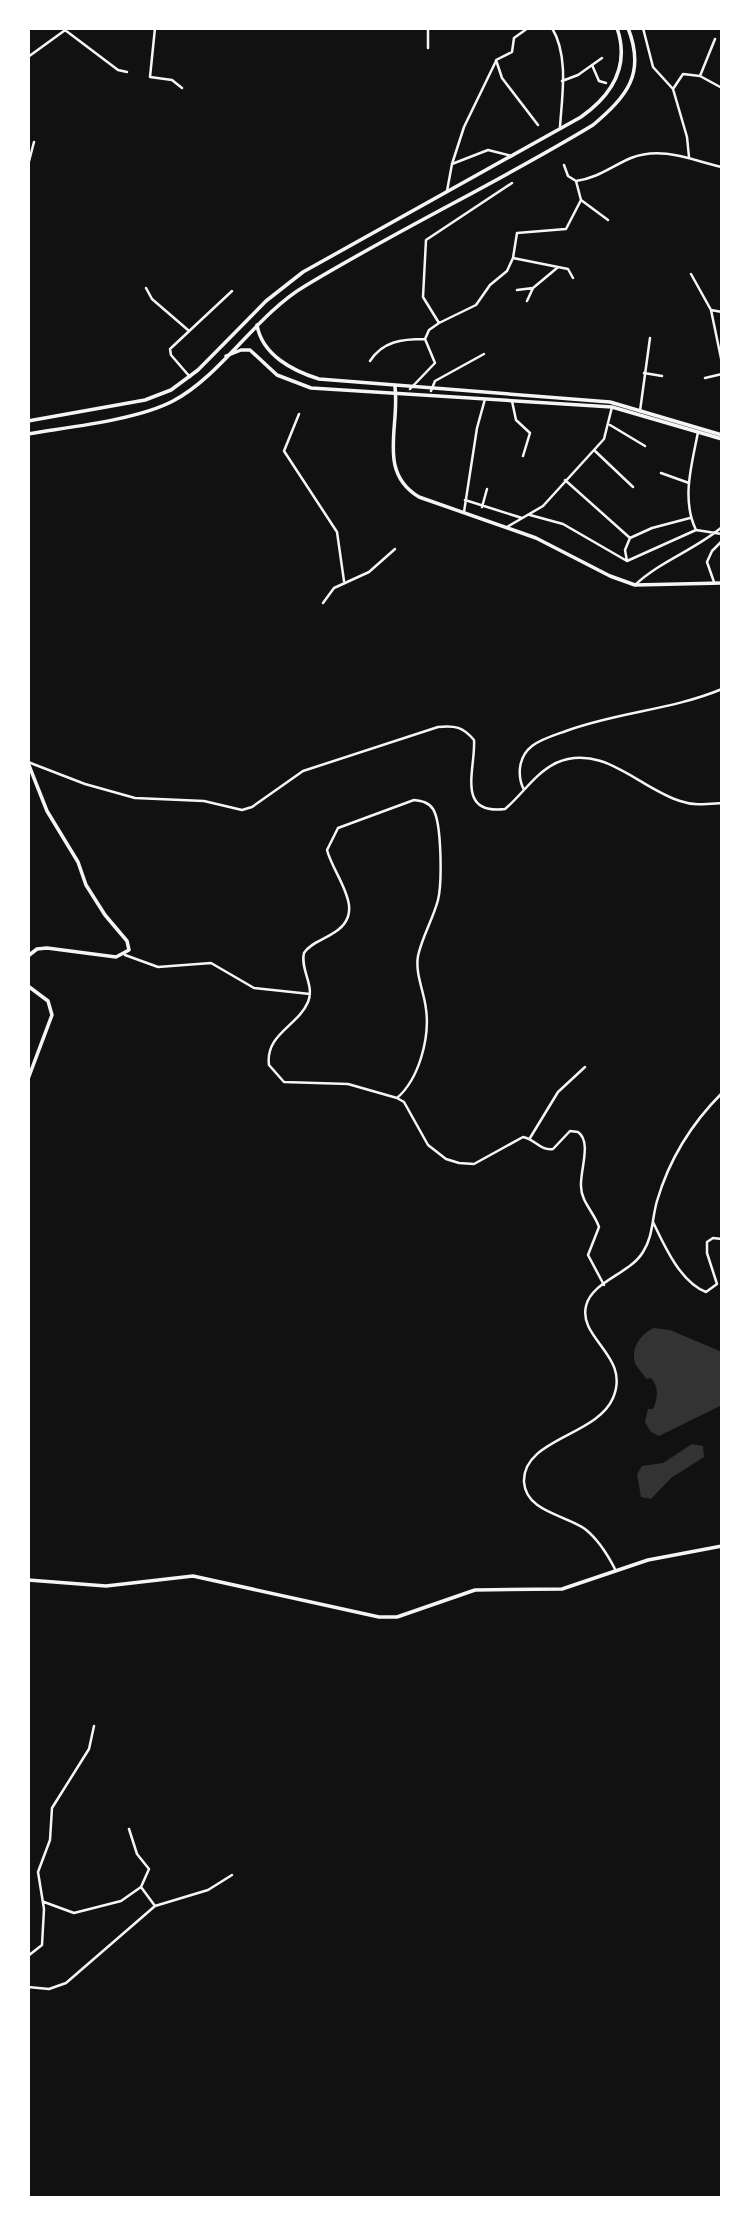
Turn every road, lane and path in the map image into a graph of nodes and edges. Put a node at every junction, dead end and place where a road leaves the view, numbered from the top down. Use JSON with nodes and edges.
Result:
{"nodes":[{"id":1,"x":155,"y":28,"type":"edge"},
{"id":2,"x":428,"y":28,"type":"edge"},
{"id":3,"x":528,"y":28,"type":"edge"},
{"id":4,"x":552,"y":28,"type":"edge"},
{"id":5,"x":617,"y":28,"type":"edge"},
{"id":6,"x":628,"y":28,"type":"edge"},
{"id":7,"x":643,"y":28,"type":"edge"},
{"id":8,"x":67,"y":29,"type":"edge"},
{"id":9,"x":715,"y":39,"type":"dead end"},
{"id":10,"x":428,"y":48,"type":"dead end"},
{"id":11,"x":28,"y":57,"type":"edge"},
{"id":12,"x":602,"y":58,"type":"dead end"},
{"id":13,"x":496,"y":60,"type":"junction"},
{"id":14,"x":592,"y":65,"type":"junction"},
{"id":15,"x":127,"y":72,"type":"dead end"},
{"id":16,"x":700,"y":76,"type":"junction"},
{"id":17,"x":562,"y":80,"type":"junction"},
{"id":18,"x":606,"y":83,"type":"dead end"},
{"id":19,"x":182,"y":88,"type":"dead end"},
{"id":20,"x":722,"y":88,"type":"edge"},
{"id":21,"x":673,"y":89,"type":"junction"},
{"id":22,"x":538,"y":125,"type":"dead end"},
{"id":23,"x":560,"y":131,"type":"junction"},
{"id":24,"x":34,"y":142,"type":"dead end"},
{"id":25,"x":512,"y":156,"type":"junction"},
{"id":26,"x":689,"y":158,"type":"junction"},
{"id":27,"x":452,"y":164,"type":"junction"},
{"id":28,"x":28,"y":165,"type":"edge"},
{"id":29,"x":564,"y":165,"type":"dead end"},
{"id":30,"x":722,"y":167,"type":"edge"},
{"id":31,"x":576,"y":181,"type":"junction"},
{"id":32,"x":512,"y":184,"type":"dead end"},
{"id":33,"x":447,"y":191,"type":"junction"},
{"id":34,"x":581,"y":200,"type":"junction"},
{"id":35,"x":608,"y":220,"type":"dead end"},
{"id":36,"x":513,"y":258,"type":"junction"},
{"id":37,"x":556,"y":268,"type":"junction"},
{"id":38,"x":691,"y":274,"type":"dead end"},
{"id":39,"x":573,"y":278,"type":"dead end"},
{"id":40,"x":146,"y":288,"type":"dead end"},
{"id":41,"x":533,"y":288,"type":"junction"},
{"id":42,"x":517,"y":290,"type":"dead end"},
{"id":43,"x":232,"y":291,"type":"dead end"},
{"id":44,"x":267,"y":301,"type":"junction"},
{"id":45,"x":527,"y":302,"type":"dead end"},
{"id":46,"x":273,"y":309,"type":"junction"},
{"id":47,"x":711,"y":310,"type":"junction"},
{"id":48,"x":722,"y":312,"type":"edge"},
{"id":49,"x":439,"y":323,"type":"junction"},
{"id":50,"x":257,"y":326,"type":"junction"},
{"id":51,"x":188,"y":330,"type":"junction"},
{"id":52,"x":650,"y":338,"type":"dead end"},
{"id":53,"x":425,"y":339,"type":"junction"},
{"id":54,"x":484,"y":354,"type":"dead end"},
{"id":55,"x":213,"y":355,"type":"junction"},
{"id":56,"x":224,"y":357,"type":"junction"},
{"id":57,"x":220,"y":361,"type":"junction"},
{"id":58,"x":370,"y":361,"type":"dead end"},
{"id":59,"x":722,"y":363,"type":"edge"},
{"id":60,"x":643,"y":373,"type":"junction"},
{"id":61,"x":722,"y":374,"type":"edge"},
{"id":62,"x":662,"y":376,"type":"dead end"},
{"id":63,"x":190,"y":377,"type":"junction"},
{"id":64,"x":705,"y":379,"type":"dead end"},
{"id":65,"x":410,"y":389,"type":"junction"},
{"id":66,"x":395,"y":390,"type":"junction"},
{"id":67,"x":431,"y":391,"type":"junction"},
{"id":68,"x":451,"y":394,"type":"junction"},
{"id":69,"x":485,"y":399,"type":"junction"},
{"id":70,"x":512,"y":401,"type":"junction"},
{"id":71,"x":570,"y":401,"type":"junction"},
{"id":72,"x":612,"y":407,"type":"junction"},
{"id":73,"x":640,"y":411,"type":"junction"},
{"id":74,"x":299,"y":414,"type":"dead end"},
{"id":75,"x":28,"y":421,"type":"edge"},
{"id":76,"x":610,"y":425,"type":"junction"},
{"id":77,"x":698,"y":432,"type":"junction"},
{"id":78,"x":28,"y":434,"type":"edge"},
{"id":79,"x":721,"y":437,"type":"edge"},
{"id":80,"x":645,"y":446,"type":"dead end"},
{"id":81,"x":594,"y":450,"type":"junction"},
{"id":82,"x":523,"y":456,"type":"dead end"},
{"id":83,"x":661,"y":473,"type":"dead end"},
{"id":84,"x":565,"y":480,"type":"junction"},
{"id":85,"x":689,"y":483,"type":"junction"},
{"id":86,"x":633,"y":487,"type":"dead end"},
{"id":87,"x":487,"y":489,"type":"dead end"},
{"id":88,"x":465,"y":500,"type":"junction"},
{"id":89,"x":482,"y":507,"type":"junction"},
{"id":90,"x":464,"y":513,"type":"junction"},
{"id":91,"x":530,"y":515,"type":"junction"},
{"id":92,"x":691,"y":518,"type":"junction"},
{"id":93,"x":523,"y":519,"type":"junction"},
{"id":94,"x":507,"y":527,"type":"junction"},
{"id":95,"x":722,"y":527,"type":"edge"},
{"id":96,"x":696,"y":530,"type":"junction"},
{"id":97,"x":716,"y":533,"type":"junction"},
{"id":98,"x":722,"y":534,"type":"edge"},
{"id":99,"x":630,"y":538,"type":"junction"},
{"id":100,"x":722,"y":541,"type":"edge"},
{"id":101,"x":395,"y":549,"type":"dead end"},
{"id":102,"x":627,"y":561,"type":"junction"},
{"id":103,"x":344,"y":582,"type":"junction"},
{"id":104,"x":714,"y":582,"type":"junction"},
{"id":105,"x":722,"y":583,"type":"edge"},
{"id":106,"x":635,"y":585,"type":"junction"},
{"id":107,"x":323,"y":603,"type":"dead end"},
{"id":108,"x":722,"y":689,"type":"edge"},
{"id":109,"x":28,"y":762,"type":"edge"},
{"id":110,"x":524,"y":790,"type":"junction"},
{"id":111,"x":722,"y":803,"type":"edge"},
{"id":112,"x":125,"y":955,"type":"junction"},
{"id":113,"x":28,"y":956,"type":"edge"},
{"id":114,"x":28,"y":986,"type":"edge"},
{"id":115,"x":310,"y":995,"type":"junction"},
{"id":116,"x":585,"y":1067,"type":"dead end"},
{"id":117,"x":28,"y":1079,"type":"edge"},
{"id":118,"x":722,"y":1093,"type":"edge"},
{"id":119,"x":397,"y":1098,"type":"junction"},
{"id":120,"x":530,"y":1138,"type":"junction"},
{"id":121,"x":653,"y":1222,"type":"junction"},
{"id":122,"x":722,"y":1239,"type":"edge"},
{"id":123,"x":604,"y":1284,"type":"junction"},
{"id":124,"x":722,"y":1546,"type":"edge"},
{"id":125,"x":616,"y":1572,"type":"junction"},
{"id":126,"x":28,"y":1580,"type":"edge"},
{"id":127,"x":94,"y":1726,"type":"dead end"},
{"id":128,"x":129,"y":1829,"type":"dead end"},
{"id":129,"x":232,"y":1875,"type":"dead end"},
{"id":130,"x":141,"y":1887,"type":"junction"},
{"id":131,"x":44,"y":1902,"type":"junction"},
{"id":132,"x":155,"y":1906,"type":"junction"},
{"id":133,"x":28,"y":1956,"type":"edge"},
{"id":134,"x":28,"y":1987,"type":"edge"}],
"edges":[{"from":1,"to":19,"type":"street"},
{"from":2,"to":10,"type":"street"},
{"from":3,"to":13,"type":"street"},
{"from":4,"to":17,"type":"street"},
{"from":5,"to":23,"type":"main road"},
{"from":6,"to":46,"type":"main road"},
{"from":7,"to":21,"type":"street"},
{"from":8,"to":11,"type":"street"},
{"from":8,"to":15,"type":"street"},
{"from":9,"to":16,"type":"street"},
{"from":12,"to":14,"type":"street"},
{"from":13,"to":22,"type":"street"},
{"from":13,"to":27,"type":"street"},
{"from":14,"to":17,"type":"street"},
{"from":14,"to":18,"type":"street"},
{"from":16,"to":20,"type":"street"},
{"from":16,"to":21,"type":"street"},
{"from":17,"to":23,"type":"street"},
{"from":21,"to":26,"type":"street"},
{"from":23,"to":25,"type":"main road"},
{"from":24,"to":28,"type":"street"},
{"from":25,"to":27,"type":"street"},
{"from":25,"to":33,"type":"main road"},
{"from":26,"to":30,"type":"street"},
{"from":26,"to":31,"type":"street"},
{"from":27,"to":33,"type":"street"},
{"from":29,"to":31,"type":"street"},
{"from":31,"to":34,"type":"street"},
{"from":32,"to":49,"type":"street"},
{"from":33,"to":44,"type":"main road"},
{"from":34,"to":35,"type":"street"},
{"from":34,"to":36,"type":"street"},
{"from":36,"to":37,"type":"street"},
{"from":36,"to":49,"type":"street"},
{"from":37,"to":39,"type":"street"},
{"from":37,"to":41,"type":"street"},
{"from":38,"to":47,"type":"street"},
{"from":40,"to":51,"type":"street"},
{"from":41,"to":42,"type":"street"},
{"from":41,"to":45,"type":"street"},
{"from":43,"to":51,"type":"street"},
{"from":44,"to":46,"type":"main road"},
{"from":44,"to":55,"type":"main road"},
{"from":46,"to":50,"type":"main road"},
{"from":47,"to":48,"type":"street"},
{"from":47,"to":59,"type":"street"},
{"from":49,"to":53,"type":"street"},
{"from":50,"to":56,"type":"main road"},
{"from":50,"to":66,"type":"main road"},
{"from":51,"to":63,"type":"street"},
{"from":52,"to":60,"type":"street"},
{"from":53,"to":58,"type":"street"},
{"from":53,"to":65,"type":"street"},
{"from":54,"to":67,"type":"street"},
{"from":55,"to":57,"type":"main road"},
{"from":55,"to":63,"type":"main road"},
{"from":56,"to":57,"type":"main road"},
{"from":56,"to":66,"type":"main road"},
{"from":57,"to":78,"type":"main road"},
{"from":60,"to":62,"type":"street"},
{"from":60,"to":73,"type":"street"},
{"from":61,"to":64,"type":"street"},
{"from":63,"to":75,"type":"main road"},
{"from":65,"to":66,"type":"main road"},
{"from":65,"to":67,"type":"main road"},
{"from":66,"to":68,"type":"main road"},
{"from":66,"to":90,"type":"main road"},
{"from":67,"to":68,"type":"main road"},
{"from":68,"to":69,"type":"main road"},
{"from":68,"to":71,"type":"main road"},
{"from":69,"to":70,"type":"main road"},
{"from":69,"to":88,"type":"street"},
{"from":70,"to":71,"type":"main road"},
{"from":70,"to":82,"type":"street"},
{"from":71,"to":72,"type":"main road"},
{"from":71,"to":73,"type":"main road"},
{"from":72,"to":76,"type":"street"},
{"from":72,"to":77,"type":"main road"},
{"from":73,"to":79,"type":"main road"},
{"from":74,"to":103,"type":"street"},
{"from":76,"to":80,"type":"street"},
{"from":76,"to":81,"type":"street"},
{"from":77,"to":79,"type":"main road"},
{"from":77,"to":85,"type":"street"},
{"from":81,"to":84,"type":"street"},
{"from":81,"to":86,"type":"street"},
{"from":83,"to":85,"type":"street"},
{"from":84,"to":91,"type":"street"},
{"from":84,"to":99,"type":"street"},
{"from":85,"to":92,"type":"street"},
{"from":87,"to":89,"type":"street"},
{"from":88,"to":89,"type":"street"},
{"from":88,"to":90,"type":"street"},
{"from":89,"to":93,"type":"street"},
{"from":90,"to":94,"type":"main road"},
{"from":91,"to":93,"type":"street"},
{"from":91,"to":102,"type":"street"},
{"from":92,"to":96,"type":"street"},
{"from":92,"to":99,"type":"street"},
{"from":93,"to":94,"type":"street"},
{"from":94,"to":106,"type":"main road"},
{"from":95,"to":97,"type":"street"},
{"from":96,"to":97,"type":"street"},
{"from":96,"to":102,"type":"street"},
{"from":97,"to":98,"type":"street"},
{"from":97,"to":106,"type":"street"},
{"from":99,"to":102,"type":"street"},
{"from":100,"to":104,"type":"street"},
{"from":101,"to":103,"type":"street"},
{"from":103,"to":107,"type":"street"},
{"from":104,"to":105,"type":"main road"},
{"from":104,"to":106,"type":"main road"},
{"from":108,"to":110,"type":"street"},
{"from":109,"to":110,"type":"street"},
{"from":109,"to":112,"type":"main road"},
{"from":110,"to":111,"type":"street"},
{"from":112,"to":113,"type":"main road"},
{"from":112,"to":115,"type":"street"},
{"from":114,"to":117,"type":"main road"},
{"from":115,"to":119,"type":"street"},
{"from":115,"to":119,"type":"street"},
{"from":116,"to":120,"type":"street"},
{"from":118,"to":121,"type":"street"},
{"from":119,"to":120,"type":"street"},
{"from":120,"to":123,"type":"street"},
{"from":121,"to":122,"type":"street"},
{"from":121,"to":123,"type":"street"},
{"from":123,"to":125,"type":"street"},
{"from":124,"to":125,"type":"main road"},
{"from":125,"to":126,"type":"main road"},
{"from":127,"to":131,"type":"street"},
{"from":128,"to":130,"type":"street"},
{"from":129,"to":132,"type":"street"},
{"from":130,"to":131,"type":"street"},
{"from":130,"to":132,"type":"street"},
{"from":131,"to":133,"type":"street"},
{"from":132,"to":134,"type":"street"}]}
